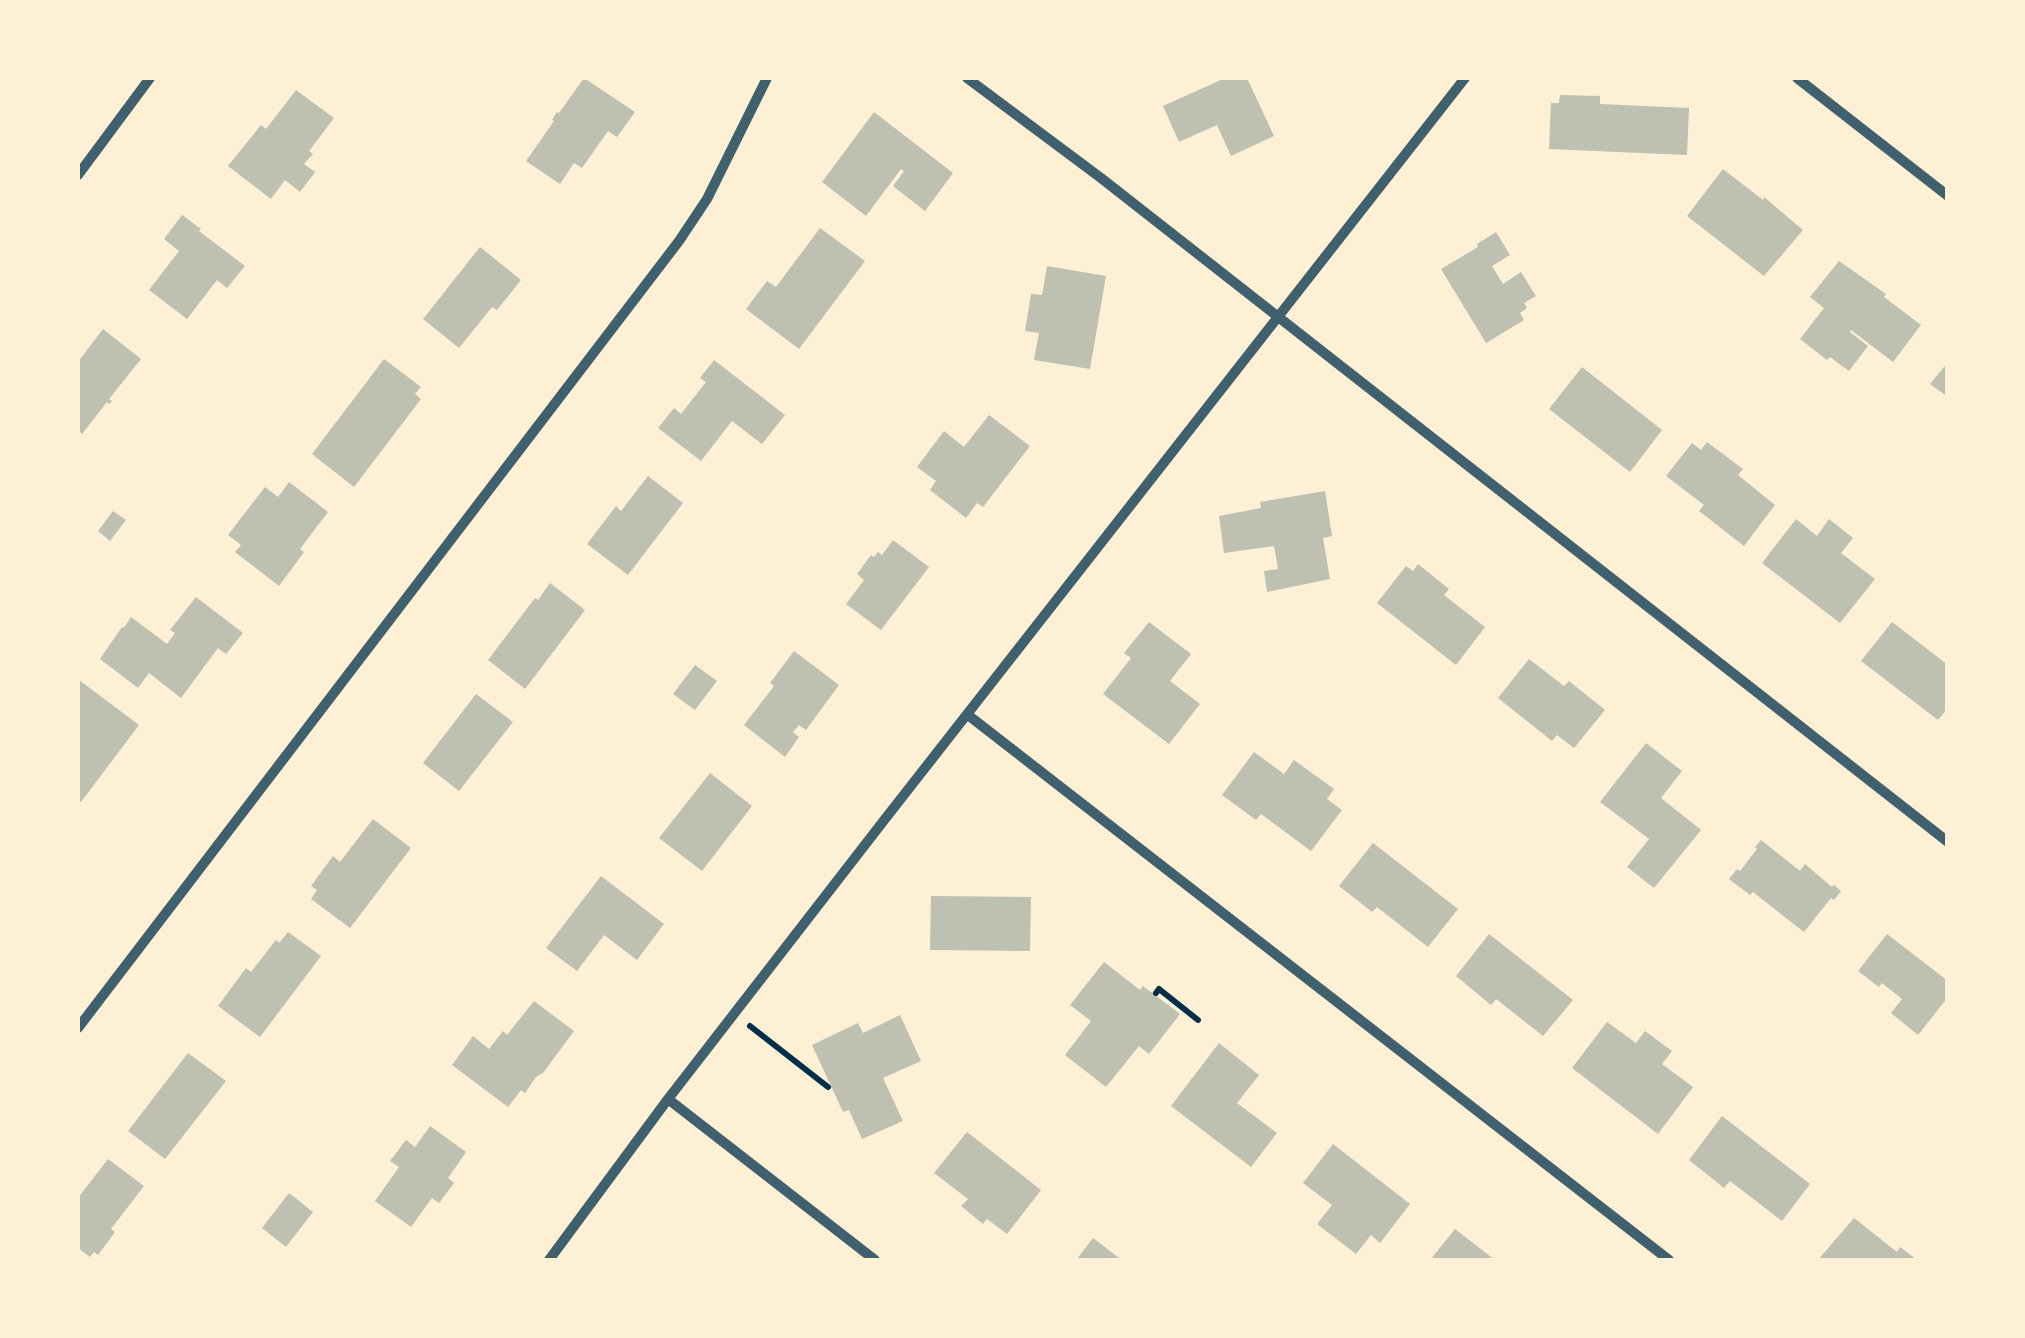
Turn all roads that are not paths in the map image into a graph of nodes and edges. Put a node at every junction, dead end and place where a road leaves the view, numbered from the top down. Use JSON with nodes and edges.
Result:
{"nodes":[{"id":1,"x":150,"y":78,"type":"edge"},
{"id":2,"x":768,"y":78,"type":"edge"},
{"id":3,"x":967,"y":78,"type":"edge"},
{"id":4,"x":1465,"y":78,"type":"edge"},
{"id":5,"x":1797,"y":78,"type":"edge"},
{"id":6,"x":78,"y":175,"type":"edge"},
{"id":7,"x":1948,"y":196,"type":"edge"},
{"id":8,"x":1278,"y":318,"type":"junction"},
{"id":9,"x":968,"y":715,"type":"junction"},
{"id":10,"x":1948,"y":842,"type":"edge"},
{"id":11,"x":78,"y":1028,"type":"edge"},
{"id":12,"x":668,"y":1099,"type":"junction"},
{"id":13,"x":549,"y":1260,"type":"edge"},
{"id":14,"x":875,"y":1260,"type":"edge"},
{"id":15,"x":1670,"y":1260,"type":"edge"}],
"edges":[{"from":1,"to":6,"type":"street"},
{"from":2,"to":11,"type":"street"},
{"from":3,"to":8,"type":"street"},
{"from":4,"to":8,"type":"street"},
{"from":5,"to":7,"type":"street"},
{"from":8,"to":9,"type":"street"},
{"from":8,"to":10,"type":"street"},
{"from":9,"to":12,"type":"street"},
{"from":9,"to":15,"type":"street"},
{"from":12,"to":13,"type":"street"},
{"from":12,"to":14,"type":"street"}]}
